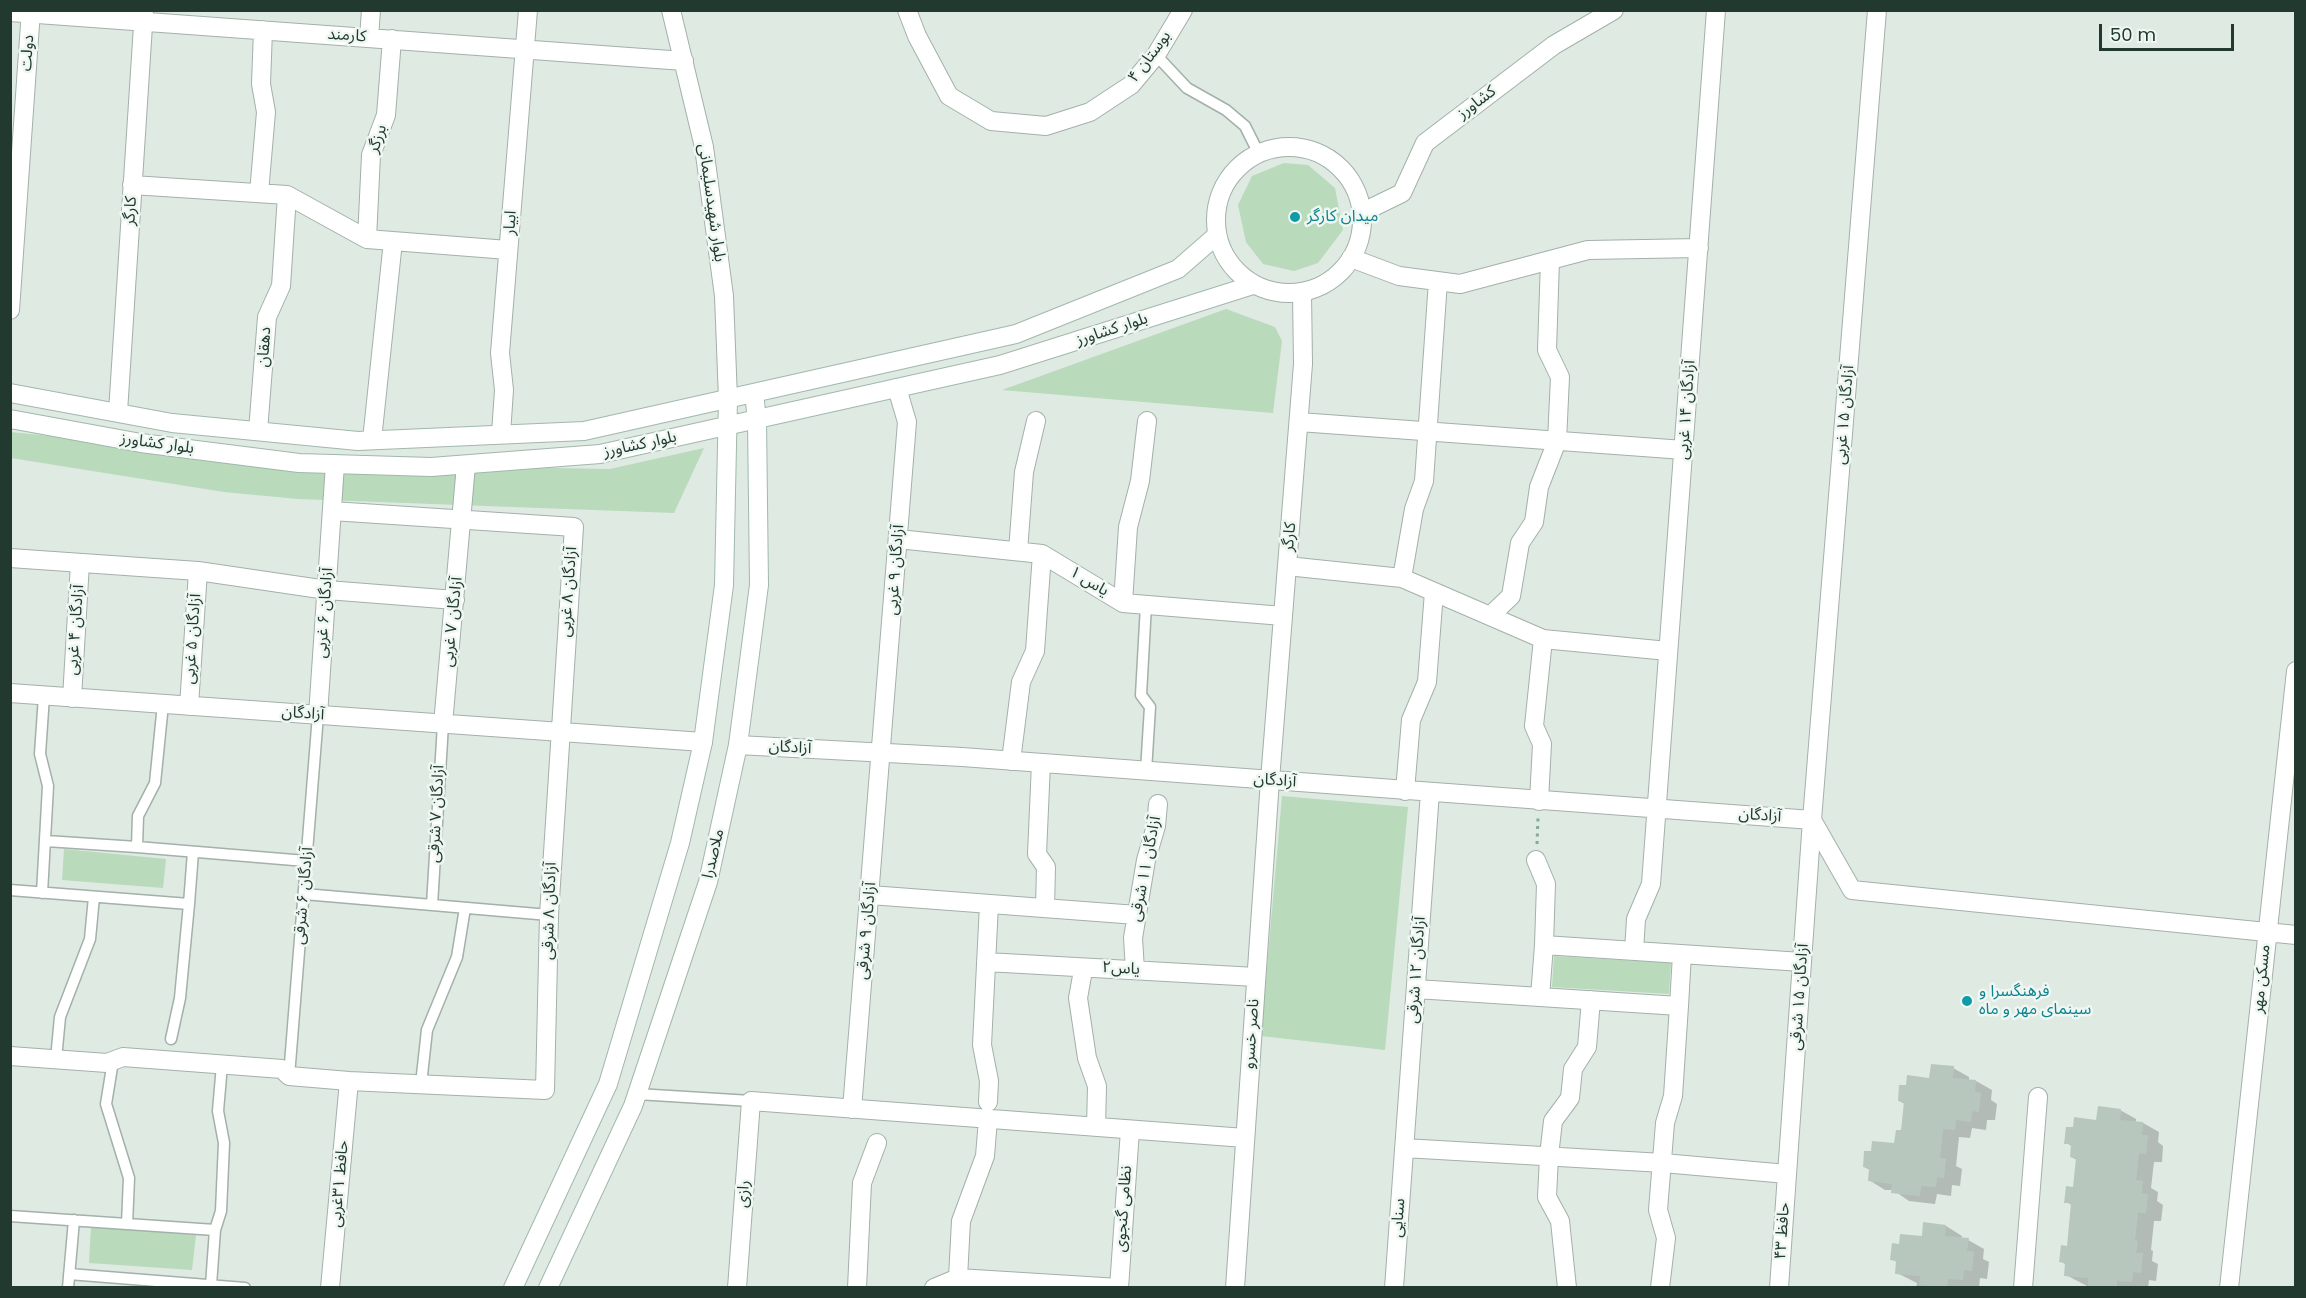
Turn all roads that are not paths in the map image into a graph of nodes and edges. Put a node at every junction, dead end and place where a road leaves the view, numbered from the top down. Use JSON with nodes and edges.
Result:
{"nodes":[{"id":1,"x":250,"y":10,"type":"edge"},
{"id":2,"x":371,"y":10,"type":"edge"},
{"id":3,"x":528,"y":10,"type":"edge"},
{"id":4,"x":671,"y":10,"type":"edge"},
{"id":5,"x":907,"y":10,"type":"edge"},
{"id":6,"x":1183,"y":10,"type":"edge"},
{"id":7,"x":1614,"y":10,"type":"edge"},
{"id":8,"x":1716,"y":10,"type":"edge"},
{"id":9,"x":1877,"y":10,"type":"edge"},
{"id":10,"x":10,"y":12,"type":"edge"},
{"id":11,"x":31,"y":12,"type":"edge"},
{"id":12,"x":143,"y":16,"type":"edge"},
{"id":13,"x":256,"y":29,"type":"junction"},
{"id":14,"x":369,"y":38,"type":"junction"},
{"id":15,"x":392,"y":39,"type":"junction"},
{"id":16,"x":524,"y":49,"type":"junction"},
{"id":17,"x":1156,"y":55,"type":"junction"},
{"id":18,"x":684,"y":61,"type":"junction"},
{"id":19,"x":1258,"y":152,"type":"junction"},
{"id":20,"x":132,"y":185,"type":"junction"},
{"id":21,"x":259,"y":193,"type":"junction"},
{"id":22,"x":287,"y":195,"type":"junction"},
{"id":23,"x":14,"y":204,"type":"edge"},
{"id":24,"x":1361,"y":213,"type":"junction"},
{"id":25,"x":1217,"y":235,"type":"junction"},
{"id":26,"x":367,"y":239,"type":"junction"},
{"id":27,"x":393,"y":241,"type":"junction"},
{"id":28,"x":1699,"y":248,"type":"junction"},
{"id":29,"x":508,"y":250,"type":"junction"},
{"id":30,"x":1351,"y":258,"type":"junction"},
{"id":31,"x":1550,"y":260,"type":"junction"},
{"id":32,"x":1438,"y":281,"type":"junction"},
{"id":33,"x":1253,"y":285,"type":"junction"},
{"id":34,"x":1302,"y":293,"type":"junction"},
{"id":35,"x":10,"y":310,"type":"edge"},
{"id":36,"x":897,"y":388,"type":"junction"},
{"id":37,"x":10,"y":393,"type":"edge"},
{"id":38,"x":754,"y":393,"type":"junction"},
{"id":39,"x":728,"y":399,"type":"junction"},
{"id":40,"x":118,"y":412,"type":"junction"},
{"id":41,"x":10,"y":419,"type":"edge"},
{"id":42,"x":757,"y":420,"type":"junction"},
{"id":43,"x":1036,"y":421,"type":"dead end"},
{"id":44,"x":1147,"y":421,"type":"dead end"},
{"id":45,"x":1299,"y":422,"type":"junction"},
{"id":46,"x":727,"y":427,"type":"junction"},
{"id":47,"x":258,"y":431,"type":"junction"},
{"id":48,"x":1428,"y":432,"type":"junction"},
{"id":49,"x":501,"y":435,"type":"junction"},
{"id":50,"x":372,"y":440,"type":"junction"},
{"id":51,"x":1557,"y":441,"type":"junction"},
{"id":52,"x":1684,"y":450,"type":"junction"},
{"id":53,"x":334,"y":464,"type":"junction"},
{"id":54,"x":466,"y":465,"type":"junction"},
{"id":55,"x":332,"y":511,"type":"junction"},
{"id":56,"x":463,"y":520,"type":"junction"},
{"id":57,"x":898,"y":539,"type":"junction"},
{"id":58,"x":1018,"y":551,"type":"junction"},
{"id":59,"x":1042,"y":554,"type":"junction"},
{"id":60,"x":10,"y":558,"type":"edge"},
{"id":61,"x":80,"y":563,"type":"junction"},
{"id":62,"x":1287,"y":566,"type":"junction"},
{"id":63,"x":198,"y":571,"type":"junction"},
{"id":64,"x":1402,"y":578,"type":"junction"},
{"id":65,"x":327,"y":590,"type":"junction"},
{"id":66,"x":1434,"y":592,"type":"junction"},
{"id":67,"x":455,"y":600,"type":"junction"},
{"id":68,"x":1123,"y":603,"type":"junction"},
{"id":69,"x":1146,"y":605,"type":"junction"},
{"id":70,"x":1283,"y":616,"type":"junction"},
{"id":71,"x":1490,"y":616,"type":"junction"},
{"id":72,"x":1543,"y":639,"type":"junction"},
{"id":73,"x":1668,"y":651,"type":"junction"},
{"id":74,"x":2295,"y":672,"type":"edge"},
{"id":75,"x":10,"y":693,"type":"edge"},
{"id":76,"x":44,"y":696,"type":"junction"},
{"id":77,"x":72,"y":698,"type":"junction"},
{"id":78,"x":163,"y":704,"type":"junction"},
{"id":79,"x":189,"y":706,"type":"junction"},
{"id":80,"x":318,"y":715,"type":"junction"},
{"id":81,"x":443,"y":724,"type":"junction"},
{"id":82,"x":559,"y":732,"type":"junction"},
{"id":83,"x":703,"y":742,"type":"junction"},
{"id":84,"x":738,"y":745,"type":"junction"},
{"id":85,"x":882,"y":753,"type":"junction"},
{"id":86,"x":1011,"y":761,"type":"junction"},
{"id":87,"x":1041,"y":763,"type":"junction"},
{"id":88,"x":1146,"y":771,"type":"junction"},
{"id":89,"x":1270,"y":780,"type":"junction"},
{"id":90,"x":1405,"y":791,"type":"junction"},
{"id":91,"x":1430,"y":792,"type":"junction"},
{"id":92,"x":1539,"y":801,"type":"junction"},
{"id":93,"x":1158,"y":804,"type":"dead end"},
{"id":94,"x":1657,"y":810,"type":"junction"},
{"id":95,"x":1812,"y":820,"type":"junction"},
{"id":96,"x":46,"y":841,"type":"junction"},
{"id":97,"x":137,"y":847,"type":"junction"},
{"id":98,"x":193,"y":852,"type":"junction"},
{"id":99,"x":1536,"y":860,"type":"road end"},
{"id":100,"x":306,"y":861,"type":"junction"},
{"id":101,"x":10,"y":890,"type":"edge"},
{"id":102,"x":42,"y":893,"type":"junction"},
{"id":103,"x":304,"y":894,"type":"junction"},
{"id":104,"x":870,"y":895,"type":"junction"},
{"id":105,"x":94,"y":897,"type":"junction"},
{"id":106,"x":189,"y":904,"type":"junction"},
{"id":107,"x":989,"y":904,"type":"junction"},
{"id":108,"x":432,"y":905,"type":"junction"},
{"id":109,"x":465,"y":908,"type":"junction"},
{"id":110,"x":1045,"y":908,"type":"junction"},
{"id":111,"x":549,"y":915,"type":"junction"},
{"id":112,"x":1137,"y":915,"type":"junction"},
{"id":113,"x":2267,"y":932,"type":"junction"},
{"id":114,"x":2295,"y":935,"type":"edge"},
{"id":115,"x":1544,"y":945,"type":"junction"},
{"id":116,"x":1634,"y":951,"type":"junction"},
{"id":117,"x":1682,"y":954,"type":"junction"},
{"id":118,"x":986,"y":962,"type":"junction"},
{"id":119,"x":1802,"y":962,"type":"junction"},
{"id":120,"x":1135,"y":970,"type":"junction"},
{"id":121,"x":1082,"y":976,"type":"dead end"},
{"id":122,"x":1256,"y":977,"type":"junction"},
{"id":123,"x":1416,"y":988,"type":"junction"},
{"id":124,"x":1540,"y":997,"type":"junction"},
{"id":125,"x":1591,"y":1000,"type":"junction"},
{"id":126,"x":1679,"y":1006,"type":"junction"},
{"id":127,"x":171,"y":1038,"type":"dead end"},
{"id":128,"x":10,"y":1056,"type":"edge"},
{"id":129,"x":56,"y":1059,"type":"junction"},
{"id":130,"x":113,"y":1061,"type":"junction"},
{"id":131,"x":222,"y":1065,"type":"junction"},
{"id":132,"x":289,"y":1076,"type":"junction"},
{"id":133,"x":349,"y":1081,"type":"junction"},
{"id":134,"x":421,"y":1084,"type":"junction"},
{"id":135,"x":638,"y":1094,"type":"junction"},
{"id":136,"x":2038,"y":1097,"type":"dead end"},
{"id":137,"x":751,"y":1101,"type":"junction"},
{"id":138,"x":852,"y":1109,"type":"junction"},
{"id":139,"x":988,"y":1111,"type":"junction"},
{"id":140,"x":1096,"y":1127,"type":"junction"},
{"id":141,"x":1130,"y":1130,"type":"junction"},
{"id":142,"x":1245,"y":1138,"type":"junction"},
{"id":143,"x":877,"y":1143,"type":"dead end"},
{"id":144,"x":1404,"y":1148,"type":"junction"},
{"id":145,"x":1549,"y":1156,"type":"junction"},
{"id":146,"x":1663,"y":1163,"type":"junction"},
{"id":147,"x":1787,"y":1174,"type":"junction"},
{"id":148,"x":10,"y":1216,"type":"edge"},
{"id":149,"x":74,"y":1220,"type":"junction"},
{"id":150,"x":127,"y":1224,"type":"junction"},
{"id":151,"x":216,"y":1230,"type":"junction"},
{"id":152,"x":69,"y":1274,"type":"junction"},
{"id":153,"x":958,"y":1278,"type":"junction"},
{"id":154,"x":166,"y":1284,"type":"edge"},
{"id":155,"x":1004,"y":1284,"type":"edge"},
{"id":156,"x":211,"y":1285,"type":"junction"},
{"id":157,"x":68,"y":1287,"type":"edge"},
{"id":158,"x":245,"y":1287,"type":"edge"},
{"id":159,"x":330,"y":1287,"type":"edge"},
{"id":160,"x":513,"y":1287,"type":"edge"},
{"id":161,"x":548,"y":1287,"type":"edge"},
{"id":162,"x":737,"y":1287,"type":"edge"},
{"id":163,"x":857,"y":1287,"type":"edge"},
{"id":164,"x":934,"y":1287,"type":"edge"},
{"id":165,"x":1119,"y":1287,"type":"edge"},
{"id":166,"x":1235,"y":1287,"type":"edge"},
{"id":167,"x":1394,"y":1287,"type":"edge"},
{"id":168,"x":1567,"y":1287,"type":"edge"},
{"id":169,"x":1659,"y":1287,"type":"edge"},
{"id":170,"x":1779,"y":1287,"type":"edge"},
{"id":171,"x":2023,"y":1287,"type":"edge"},
{"id":172,"x":2229,"y":1287,"type":"edge"}],
"edges":[{"from":1,"to":13,"type":"street"},
{"from":2,"to":14,"type":"street"},
{"from":3,"to":16,"type":"street","name":"ابیار"},
{"from":4,"to":18,"type":"street","name":"بلوار شهیدسلیمانی"},
{"from":5,"to":17,"type":"street","name":"بوستان ۴"},
{"from":6,"to":17,"type":"street","name":"بوستان ۴"},
{"from":7,"to":24,"type":"street","name":"کشاورز"},
{"from":8,"to":28,"type":"street","name":"آزادگان ۱۴ غربی"},
{"from":9,"to":95,"type":"street","name":"آزادگان ۱۵ غربی"},
{"from":10,"to":11,"type":"street","name":"کارمند"},
{"from":11,"to":12,"type":"street","name":"کارمند"},
{"from":11,"to":23,"type":"street","name":"دولت"},
{"from":12,"to":13,"type":"street","name":"کارمند"},
{"from":12,"to":20,"type":"street","name":"کارگر"},
{"from":13,"to":14,"type":"street","name":"کارمند"},
{"from":13,"to":21,"type":"street"},
{"from":14,"to":15,"type":"street","name":"کارمند"},
{"from":15,"to":16,"type":"street","name":"کارمند"},
{"from":15,"to":26,"type":"street","name":"برزگر"},
{"from":16,"to":18,"type":"street","name":"کارمند"},
{"from":16,"to":29,"type":"street","name":"ابیار"},
{"from":17,"to":19,"type":"lane"},
{"from":18,"to":39,"type":"street","name":"بلوار شهیدسلیمانی"},
{"from":19,"to":24,"type":"street"},
{"from":19,"to":25,"type":"street"},
{"from":20,"to":21,"type":"street"},
{"from":20,"to":40,"type":"street","name":"کارگر"},
{"from":21,"to":22,"type":"street"},
{"from":22,"to":26,"type":"street"},
{"from":22,"to":47,"type":"street","name":"دهقان"},
{"from":23,"to":35,"type":"street","name":"دولت"},
{"from":24,"to":30,"type":"street"},
{"from":25,"to":33,"type":"street"},
{"from":25,"to":38,"type":"street","name":"بلوار کشاورز"},
{"from":26,"to":27,"type":"street"},
{"from":27,"to":29,"type":"street"},
{"from":27,"to":50,"type":"street"},
{"from":28,"to":31,"type":"street"},
{"from":28,"to":52,"type":"street","name":"آزادگان ۱۴ غربی"},
{"from":29,"to":49,"type":"street","name":"ابیار"},
{"from":30,"to":32,"type":"street"},
{"from":30,"to":34,"type":"street"},
{"from":31,"to":32,"type":"street"},
{"from":31,"to":51,"type":"street"},
{"from":32,"to":48,"type":"street"},
{"from":33,"to":34,"type":"street"},
{"from":33,"to":36,"type":"street","name":"بلوار کشاورز"},
{"from":34,"to":45,"type":"street","name":"کارگر"},
{"from":36,"to":42,"type":"street","name":"بلوار کشاورز"},
{"from":36,"to":57,"type":"street","name":"آزادگان ۹ غربی"},
{"from":37,"to":40,"type":"street","name":"بلوار کشاورز"},
{"from":38,"to":39,"type":"street","name":"بلوار کشاورز"},
{"from":38,"to":42,"type":"street","name":"ملاصدرا"},
{"from":39,"to":46,"type":"street"},
{"from":39,"to":49,"type":"street","name":"بلوار کشاورز"},
{"from":40,"to":47,"type":"street","name":"بلوار کشاورز"},
{"from":41,"to":53,"type":"street","name":"بلوار کشاورز"},
{"from":42,"to":46,"type":"street","name":"بلوار کشاورز"},
{"from":42,"to":84,"type":"street","name":"ملاصدرا"},
{"from":43,"to":58,"type":"street"},
{"from":44,"to":68,"type":"street"},
{"from":45,"to":48,"type":"street"},
{"from":45,"to":62,"type":"street","name":"کارگر"},
{"from":46,"to":54,"type":"street","name":"بلوار کشاورز"},
{"from":46,"to":83,"type":"street"},
{"from":47,"to":50,"type":"street","name":"بلوار کشاورز"},
{"from":48,"to":51,"type":"street"},
{"from":48,"to":64,"type":"street"},
{"from":49,"to":50,"type":"street","name":"بلوار کشاورز"},
{"from":51,"to":52,"type":"street"},
{"from":51,"to":71,"type":"street"},
{"from":52,"to":73,"type":"street","name":"آزادگان ۱۴ غربی"},
{"from":53,"to":54,"type":"street","name":"بلوار کشاورز"},
{"from":53,"to":55,"type":"street","name":"آزادگان ۶ غربی"},
{"from":54,"to":56,"type":"street","name":"آزادگان ۷ غربی"},
{"from":55,"to":56,"type":"street"},
{"from":55,"to":65,"type":"street","name":"آزادگان ۶ غربی"},
{"from":56,"to":67,"type":"street","name":"آزادگان ۷ غربی"},
{"from":56,"to":82,"type":"street","name":"آزادگان ۸ غربی"},
{"from":57,"to":58,"type":"street","name":"یاس ۱"},
{"from":57,"to":85,"type":"street","name":"آزادگان ۹ غربی"},
{"from":58,"to":59,"type":"street","name":"یاس ۱"},
{"from":59,"to":68,"type":"street","name":"یاس ۱"},
{"from":59,"to":86,"type":"street"},
{"from":60,"to":61,"type":"street"},
{"from":61,"to":63,"type":"street"},
{"from":61,"to":77,"type":"street","name":"آزادگان ۴ غربی"},
{"from":62,"to":64,"type":"street"},
{"from":62,"to":70,"type":"street","name":"کارگر"},
{"from":63,"to":65,"type":"street"},
{"from":63,"to":79,"type":"street","name":"آزادگان ۵ غربی"},
{"from":64,"to":66,"type":"street"},
{"from":65,"to":67,"type":"street"},
{"from":65,"to":80,"type":"street","name":"آزادگان ۶ غربی"},
{"from":66,"to":71,"type":"street"},
{"from":66,"to":90,"type":"street"},
{"from":67,"to":81,"type":"street","name":"آزادگان ۷ غربی"},
{"from":68,"to":69,"type":"street","name":"یاس ۱"},
{"from":69,"to":70,"type":"street","name":"یاس ۱"},
{"from":69,"to":88,"type":"lane"},
{"from":70,"to":89,"type":"street","name":"کارگر"},
{"from":71,"to":72,"type":"street"},
{"from":72,"to":73,"type":"street"},
{"from":72,"to":92,"type":"street"},
{"from":73,"to":94,"type":"street","name":"آزادگان ۱۴ غربی"},
{"from":74,"to":113,"type":"street","name":"مسکن مهر"},
{"from":75,"to":76,"type":"street","name":"آزادگان"},
{"from":76,"to":77,"type":"street","name":"آزادگان"},
{"from":76,"to":96,"type":"lane"},
{"from":77,"to":78,"type":"street","name":"آزادگان"},
{"from":78,"to":79,"type":"street","name":"آزادگان"},
{"from":78,"to":97,"type":"lane"},
{"from":79,"to":80,"type":"street","name":"آزادگان"},
{"from":80,"to":81,"type":"street","name":"آزادگان"},
{"from":80,"to":100,"type":"lane","name":"آزادگان ۶ شرقی"},
{"from":81,"to":82,"type":"street","name":"آزادگان"},
{"from":81,"to":108,"type":"lane","name":"آزادگان ۷ شرقی"},
{"from":82,"to":83,"type":"street","name":"آزادگان"},
{"from":82,"to":111,"type":"street","name":"آزادگان ۸ شرقی"},
{"from":83,"to":160,"type":"street"},
{"from":84,"to":85,"type":"street","name":"آزادگان"},
{"from":84,"to":135,"type":"street","name":"ملاصدرا"},
{"from":85,"to":86,"type":"street","name":"آزادگان"},
{"from":85,"to":104,"type":"street","name":"آزادگان ۹ شرقی"},
{"from":86,"to":87,"type":"street","name":"آزادگان"},
{"from":87,"to":88,"type":"street","name":"آزادگان"},
{"from":87,"to":110,"type":"street"},
{"from":88,"to":89,"type":"street","name":"آزادگان"},
{"from":89,"to":90,"type":"street","name":"آزادگان"},
{"from":89,"to":122,"type":"street","name":"ناصر خسرو"},
{"from":90,"to":91,"type":"street","name":"آزادگان"},
{"from":91,"to":92,"type":"street","name":"آزادگان"},
{"from":91,"to":123,"type":"street","name":"آزادگان ۱۲ شرقی"},
{"from":92,"to":94,"type":"street","name":"آزادگان"},
{"from":93,"to":112,"type":"street","name":"آزادگان ۱۱ شرقی"},
{"from":94,"to":95,"type":"street","name":"آزادگان"},
{"from":94,"to":116,"type":"street","name":"آزادگان ۱۴ غربی"},
{"from":95,"to":113,"type":"street"},
{"from":95,"to":119,"type":"street","name":"آزادگان ۱۵ شرقی"},
{"from":96,"to":97,"type":"lane"},
{"from":96,"to":102,"type":"lane"},
{"from":97,"to":98,"type":"lane"},
{"from":98,"to":100,"type":"lane"},
{"from":98,"to":106,"type":"lane"},
{"from":99,"to":115,"type":"street"},
{"from":100,"to":103,"type":"lane","name":"آزادگان ۶ شرقی"},
{"from":101,"to":102,"type":"lane"},
{"from":102,"to":105,"type":"lane"},
{"from":103,"to":108,"type":"lane"},
{"from":103,"to":132,"type":"lane","name":"آزادگان ۶ شرقی"},
{"from":104,"to":107,"type":"street"},
{"from":104,"to":138,"type":"street","name":"آزادگان ۹ شرقی"},
{"from":105,"to":106,"type":"lane"},
{"from":105,"to":129,"type":"lane"},
{"from":106,"to":127,"type":"lane"},
{"from":107,"to":110,"type":"street"},
{"from":107,"to":118,"type":"street"},
{"from":108,"to":109,"type":"lane"},
{"from":109,"to":111,"type":"lane"},
{"from":109,"to":134,"type":"lane"},
{"from":110,"to":112,"type":"street"},
{"from":111,"to":134,"type":"street","name":"آزادگان ۸ شرقی"},
{"from":112,"to":120,"type":"street","name":"آزادگان ۱۱ شرقی"},
{"from":113,"to":114,"type":"street"},
{"from":113,"to":172,"type":"street","name":"مسکن مهر"},
{"from":115,"to":116,"type":"street"},
{"from":115,"to":124,"type":"street"},
{"from":116,"to":117,"type":"street"},
{"from":117,"to":119,"type":"street"},
{"from":117,"to":126,"type":"street"},
{"from":118,"to":120,"type":"street","name":"یاس۲"},
{"from":118,"to":139,"type":"street"},
{"from":119,"to":147,"type":"street","name":"آزادگان ۱۵ شرقی"},
{"from":120,"to":122,"type":"street","name":"یاس۲"},
{"from":121,"to":140,"type":"street"},
{"from":122,"to":142,"type":"street","name":"ناصر خسرو"},
{"from":123,"to":124,"type":"street"},
{"from":123,"to":144,"type":"street","name":"آزادگان ۱۲ شرقی"},
{"from":124,"to":125,"type":"street"},
{"from":125,"to":126,"type":"street"},
{"from":125,"to":145,"type":"street"},
{"from":126,"to":146,"type":"street"},
{"from":128,"to":129,"type":"street"},
{"from":129,"to":130,"type":"street"},
{"from":130,"to":131,"type":"street"},
{"from":130,"to":150,"type":"lane"},
{"from":131,"to":132,"type":"street"},
{"from":131,"to":151,"type":"lane"},
{"from":132,"to":133,"type":"street"},
{"from":133,"to":134,"type":"street"},
{"from":133,"to":159,"type":"street","name":"حافظ ۳۱غربی"},
{"from":135,"to":137,"type":"lane"},
{"from":135,"to":161,"type":"street","name":"ملاصدرا"},
{"from":136,"to":171,"type":"street"},
{"from":137,"to":138,"type":"street"},
{"from":137,"to":162,"type":"street","name":"رازی"},
{"from":138,"to":139,"type":"street"},
{"from":139,"to":140,"type":"street"},
{"from":139,"to":153,"type":"street"},
{"from":140,"to":141,"type":"street"},
{"from":141,"to":142,"type":"street"},
{"from":141,"to":165,"type":"street","name":"نظامی گنجوی"},
{"from":142,"to":166,"type":"street","name":"ناصر خسرو"},
{"from":143,"to":163,"type":"street"},
{"from":144,"to":145,"type":"street"},
{"from":144,"to":167,"type":"street","name":"سنایی"},
{"from":145,"to":146,"type":"street"},
{"from":145,"to":168,"type":"street"},
{"from":146,"to":147,"type":"street"},
{"from":146,"to":169,"type":"street"},
{"from":147,"to":170,"type":"street","name":"حافظ ۴۳"},
{"from":148,"to":149,"type":"lane"},
{"from":149,"to":150,"type":"lane"},
{"from":149,"to":152,"type":"lane"},
{"from":150,"to":151,"type":"lane"},
{"from":151,"to":156,"type":"lane"},
{"from":152,"to":154,"type":"lane"},
{"from":152,"to":157,"type":"lane"},
{"from":153,"to":155,"type":"street"},
{"from":153,"to":164,"type":"street"},
{"from":154,"to":156,"type":"lane"},
{"from":155,"to":165,"type":"street"},
{"from":156,"to":158,"type":"lane"}]}
